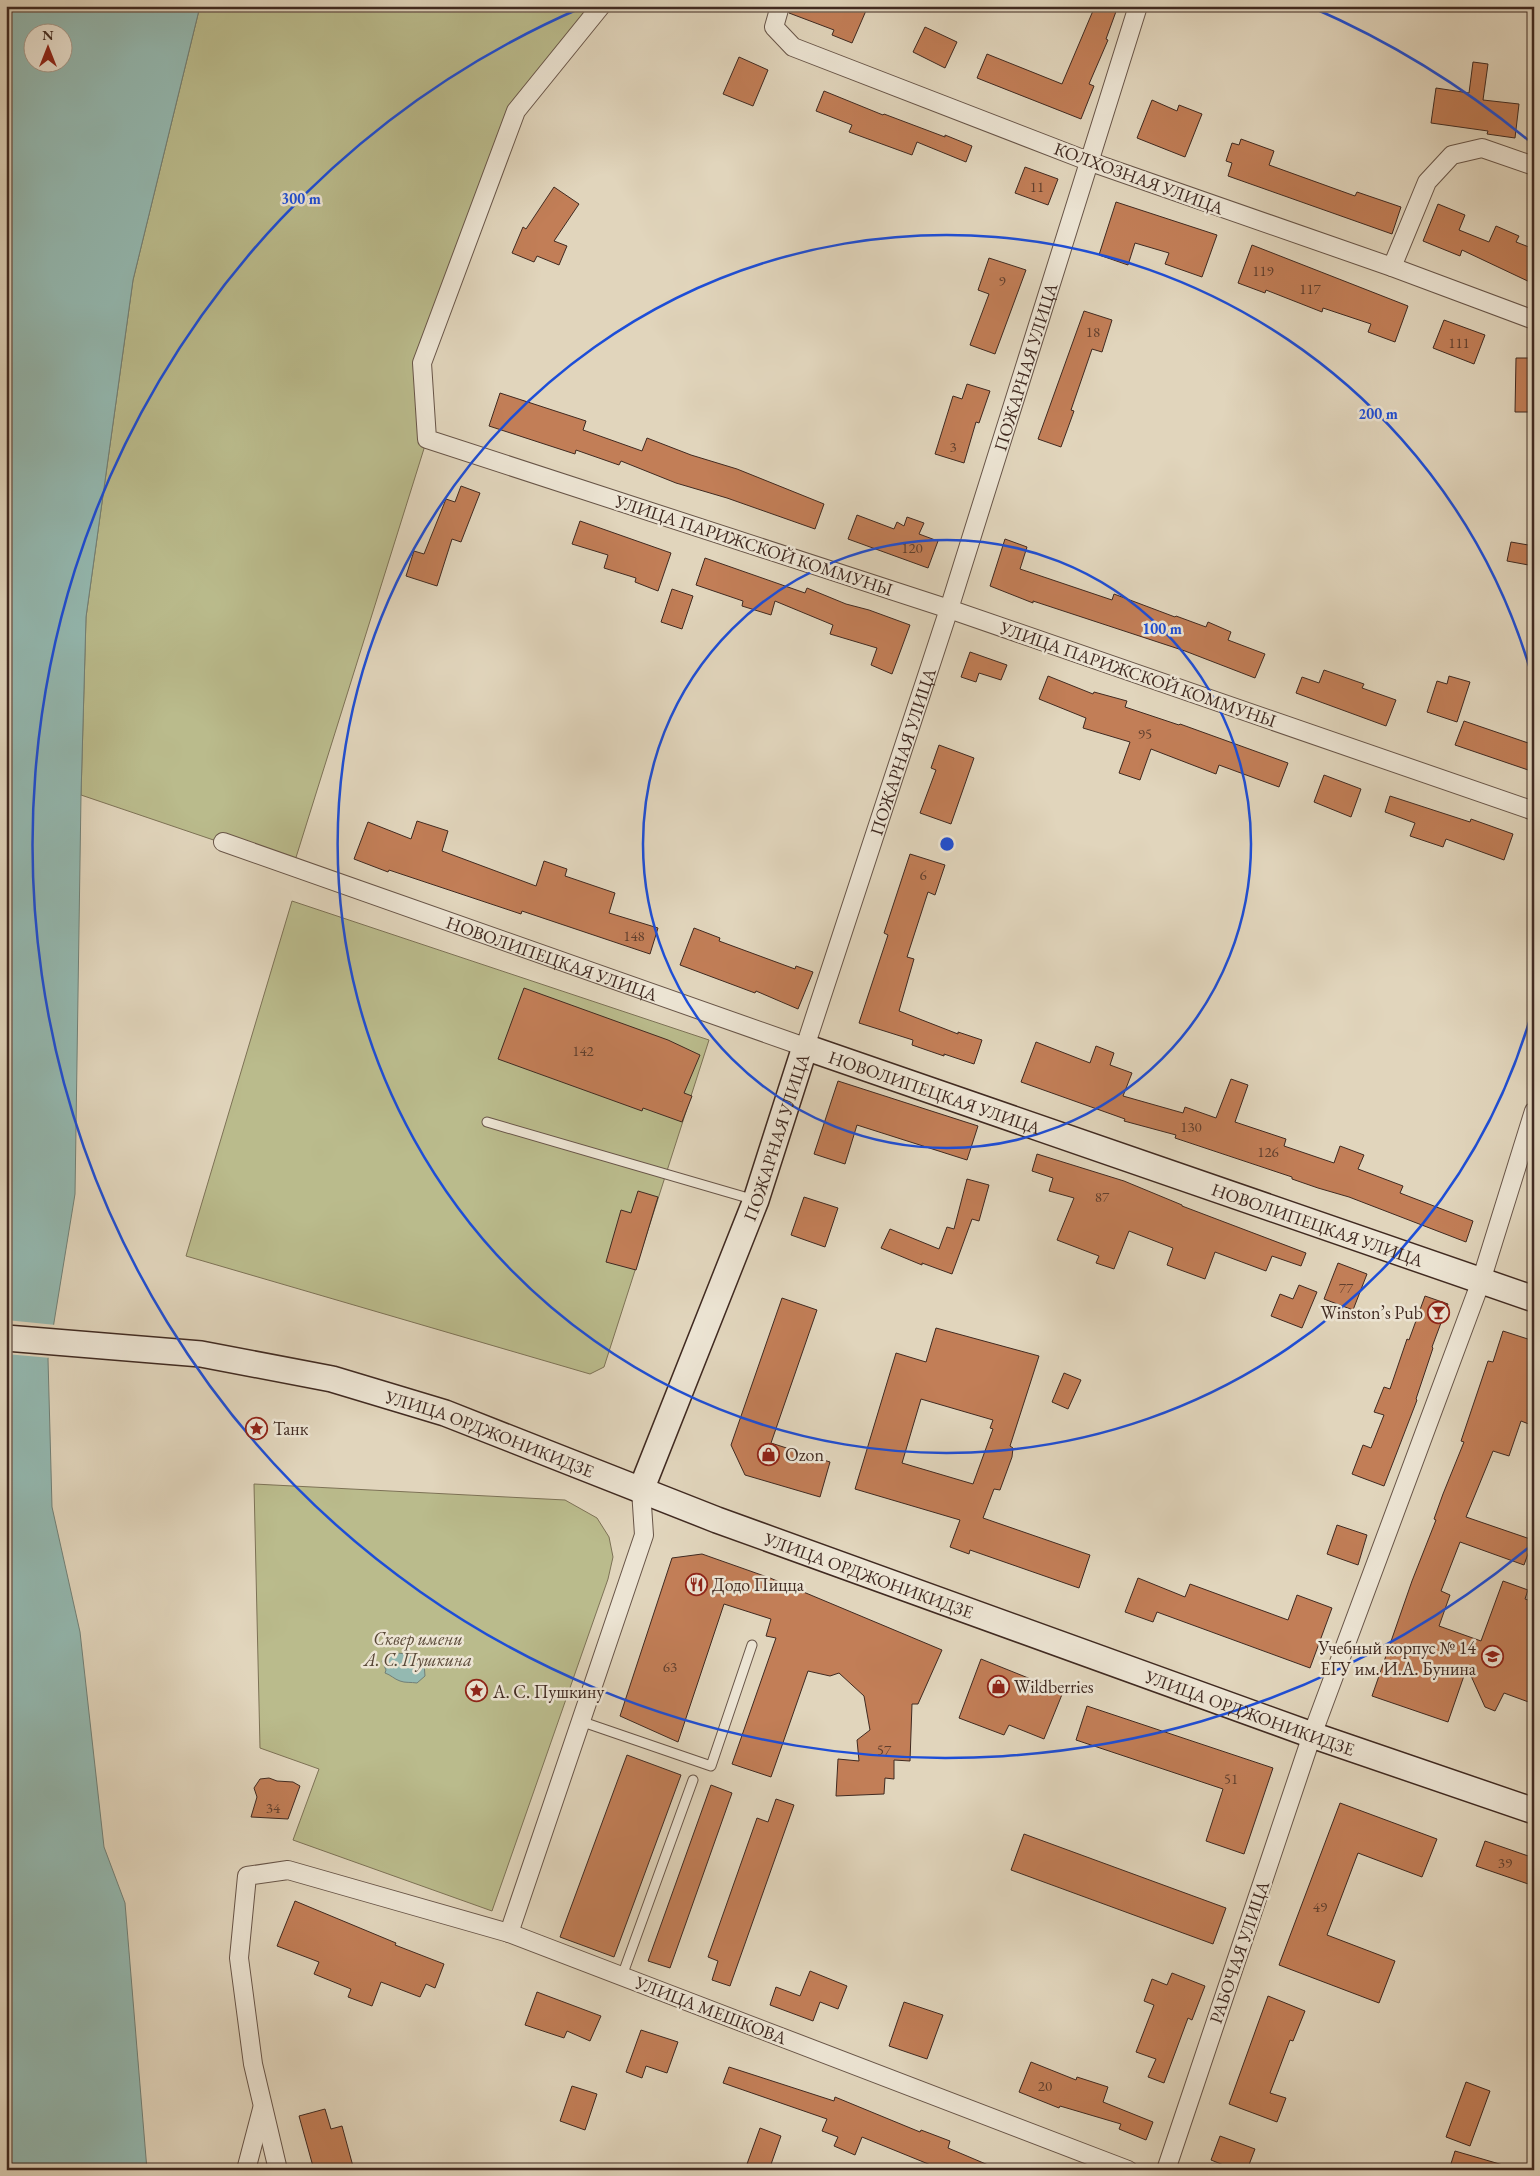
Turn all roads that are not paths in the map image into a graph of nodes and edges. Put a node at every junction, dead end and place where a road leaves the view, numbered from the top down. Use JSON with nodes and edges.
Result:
{"nodes":[{"id":1,"x":602,"y":6,"type":"edge"},
{"id":2,"x":780,"y":6,"type":"edge"},
{"id":3,"x":1138,"y":6,"type":"edge"},
{"id":4,"x":1088,"y":161,"type":"junction"},
{"id":5,"x":1534,"y":166,"type":"edge"},
{"id":6,"x":1392,"y":267,"type":"junction"},
{"id":7,"x":1534,"y":320,"type":"edge"},
{"id":8,"x":949,"y":608,"type":"junction"},
{"id":9,"x":1534,"y":811,"type":"edge"},
{"id":10,"x":223,"y":842,"type":"dead end"},
{"id":11,"x":805,"y":1047,"type":"junction"},
{"id":12,"x":1534,"y":1111,"type":"edge"},
{"id":13,"x":487,"y":1122,"type":"dead end"},
{"id":14,"x":756,"y":1200,"type":"junction"},
{"id":15,"x":1481,"y":1281,"type":"junction"},
{"id":16,"x":1534,"y":1299,"type":"edge"},
{"id":17,"x":6,"y":1338,"type":"edge"},
{"id":18,"x":641,"y":1490,"type":"junction"},
{"id":19,"x":752,"y":1646,"type":"dead end"},
{"id":20,"x":580,"y":1721,"type":"junction"},
{"id":21,"x":1312,"y":1735,"type":"junction"},
{"id":22,"x":693,"y":1780,"type":"dead end"},
{"id":23,"x":1534,"y":1811,"type":"edge"},
{"id":24,"x":509,"y":1933,"type":"junction"},
{"id":25,"x":622,"y":1976,"type":"junction"},
{"id":26,"x":262,"y":2106,"type":"junction"},
{"id":27,"x":246,"y":2170,"type":"edge"},
{"id":28,"x":278,"y":2170,"type":"edge"},
{"id":29,"x":1128,"y":2170,"type":"edge"},
{"id":30,"x":1166,"y":2170,"type":"edge"}],
"edges":[{"from":1,"to":8,"type":"street","name":"УЛИЦА ПАРИЖСКОЙ КОММУНЫ"},
{"from":2,"to":4,"type":"street","name":"КОЛХОЗНАЯ УЛИЦА"},
{"from":3,"to":4,"type":"street","name":"ПОЖАРНАЯ УЛИЦА"},
{"from":4,"to":6,"type":"street","name":"КОЛХОЗНАЯ УЛИЦА"},
{"from":4,"to":8,"type":"street","name":"ПОЖАРНАЯ УЛИЦА"},
{"from":5,"to":6,"type":"street"},
{"from":6,"to":7,"type":"street","name":"КОЛХОЗНАЯ УЛИЦА"},
{"from":8,"to":9,"type":"street","name":"УЛИЦА ПАРИЖСКОЙ КОММУНЫ"},
{"from":8,"to":11,"type":"street","name":"ПОЖАРНАЯ УЛИЦА"},
{"from":10,"to":11,"type":"street","name":"НОВОЛИПЕЦКАЯ УЛИЦА"},
{"from":11,"to":14,"type":"main road","name":"ПОЖАРНАЯ УЛИЦА"},
{"from":11,"to":15,"type":"main road","name":"НОВОЛИПЕЦКАЯ УЛИЦА"},
{"from":12,"to":15,"type":"street"},
{"from":13,"to":14,"type":"lane"},
{"from":14,"to":18,"type":"main road","name":"ПОЖАРНАЯ УЛИЦА"},
{"from":15,"to":16,"type":"main road","name":"НОВОЛИПЕЦКАЯ УЛИЦА"},
{"from":15,"to":21,"type":"street","name":"РАБОЧАЯ УЛИЦА"},
{"from":17,"to":18,"type":"main road","name":"УЛИЦА ОРДЖОНИКИДЗЕ"},
{"from":18,"to":20,"type":"street"},
{"from":18,"to":21,"type":"main road","name":"УЛИЦА ОРДЖОНИКИДЗЕ"},
{"from":19,"to":20,"type":"lane"},
{"from":20,"to":24,"type":"street"},
{"from":21,"to":23,"type":"main road","name":"УЛИЦА ОРДЖОНИКИДЗЕ"},
{"from":21,"to":30,"type":"street","name":"РАБОЧАЯ УЛИЦА"},
{"from":22,"to":25,"type":"lane"},
{"from":24,"to":25,"type":"street","name":"УЛИЦА МЕШКОВА"},
{"from":24,"to":26,"type":"street","name":"УЛИЦА МЕШКОВА"},
{"from":25,"to":29,"type":"street","name":"УЛИЦА МЕШКОВА"},
{"from":26,"to":27,"type":"street"},
{"from":26,"to":28,"type":"street"}]}
